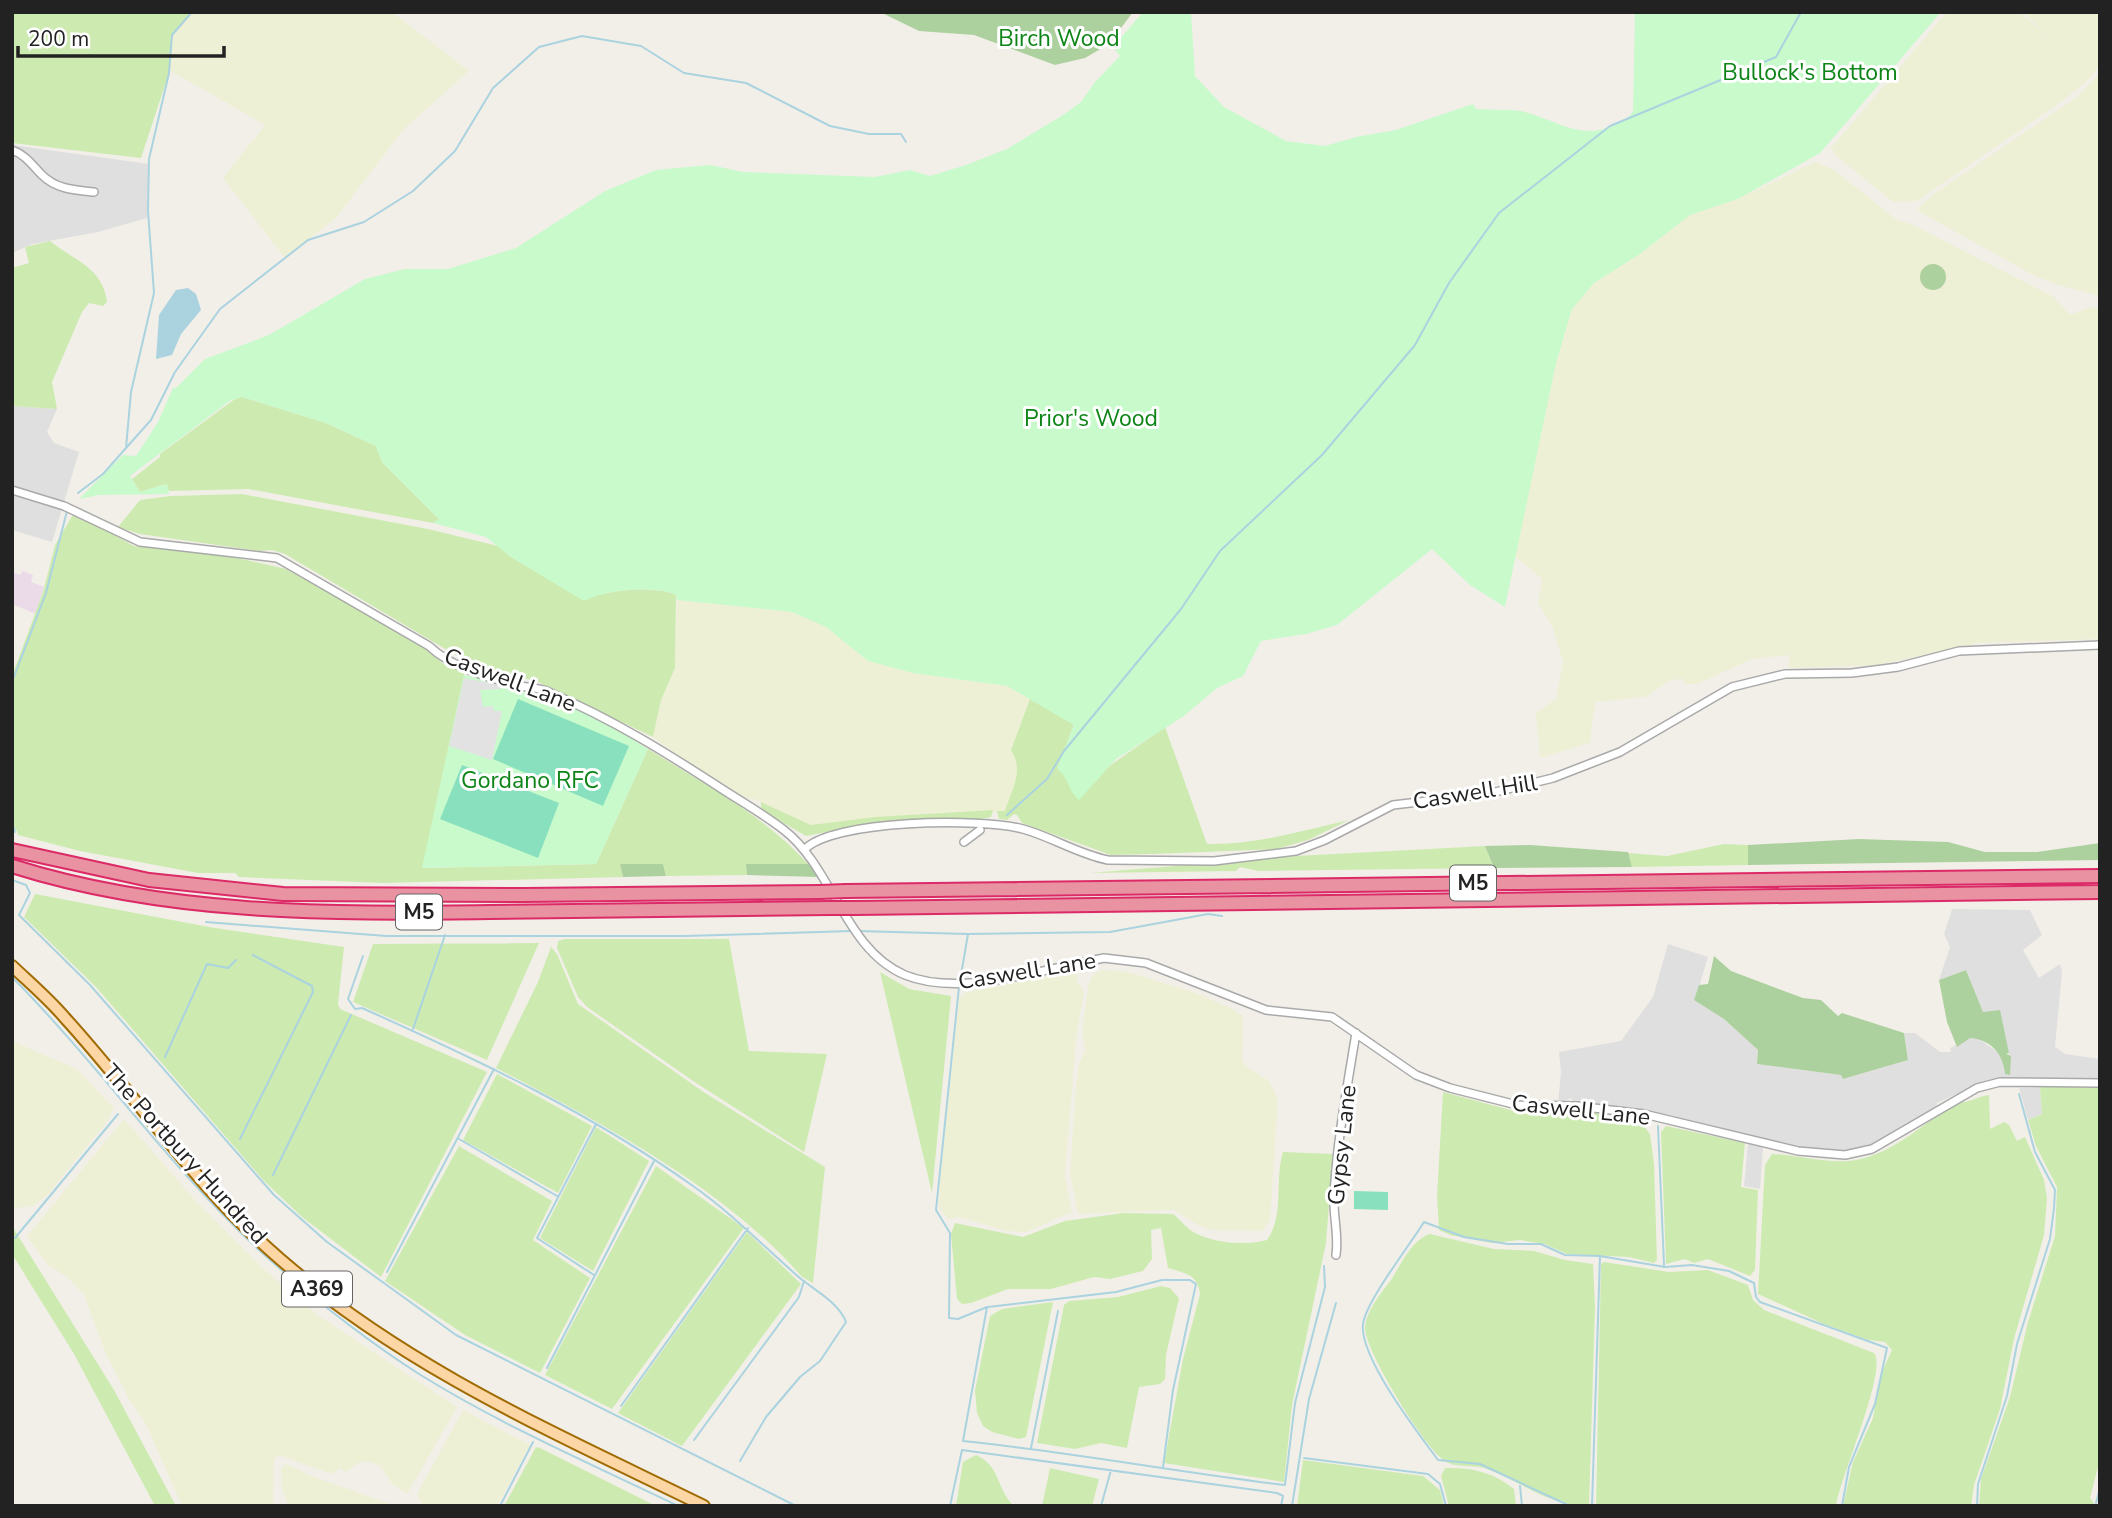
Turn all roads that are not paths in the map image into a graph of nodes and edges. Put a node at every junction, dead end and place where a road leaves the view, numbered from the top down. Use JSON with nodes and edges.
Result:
{"nodes":[{"id":1,"x":12,"y":150,"type":"edge"},
{"id":2,"x":93,"y":192,"type":"dead end"},
{"id":3,"x":12,"y":490,"type":"edge"},
{"id":4,"x":2100,"y":645,"type":"edge"},
{"id":5,"x":966,"y":823,"type":"junction"},
{"id":6,"x":980,"y":830,"type":"dead end"},
{"id":7,"x":804,"y":849,"type":"junction"},
{"id":8,"x":12,"y":850,"type":"edge"},
{"id":9,"x":12,"y":866,"type":"edge"},
{"id":10,"x":2100,"y":876,"type":"edge"},
{"id":11,"x":2100,"y":892,"type":"edge"},
{"id":12,"x":12,"y":966,"type":"edge"},
{"id":13,"x":1356,"y":1033,"type":"junction"},
{"id":14,"x":2100,"y":1083,"type":"edge"},
{"id":15,"x":1336,"y":1255,"type":"dead end"},
{"id":16,"x":704,"y":1506,"type":"edge"}],
"edges":[{"from":1,"to":2,"type":"street"},
{"from":3,"to":7,"type":"street","name":"Caswell Lane"},
{"from":4,"to":5,"type":"street","name":"Caswell Hill"},
{"from":5,"to":6,"type":"street"},
{"from":5,"to":7,"type":"street","name":"Caswell Hill"},
{"from":7,"to":13,"type":"street","name":"Caswell Lane"},
{"from":8,"to":10,"type":"highway","number":"M5","bridge":true},
{"from":9,"to":11,"type":"highway","number":"M5","bridge":true},
{"from":12,"to":16,"type":"main road","name":"The Portbury Hundred","number":"A369"},
{"from":13,"to":14,"type":"street","name":"Caswell Lane"},
{"from":13,"to":15,"type":"street","name":"Gypsy Lane"}]}
